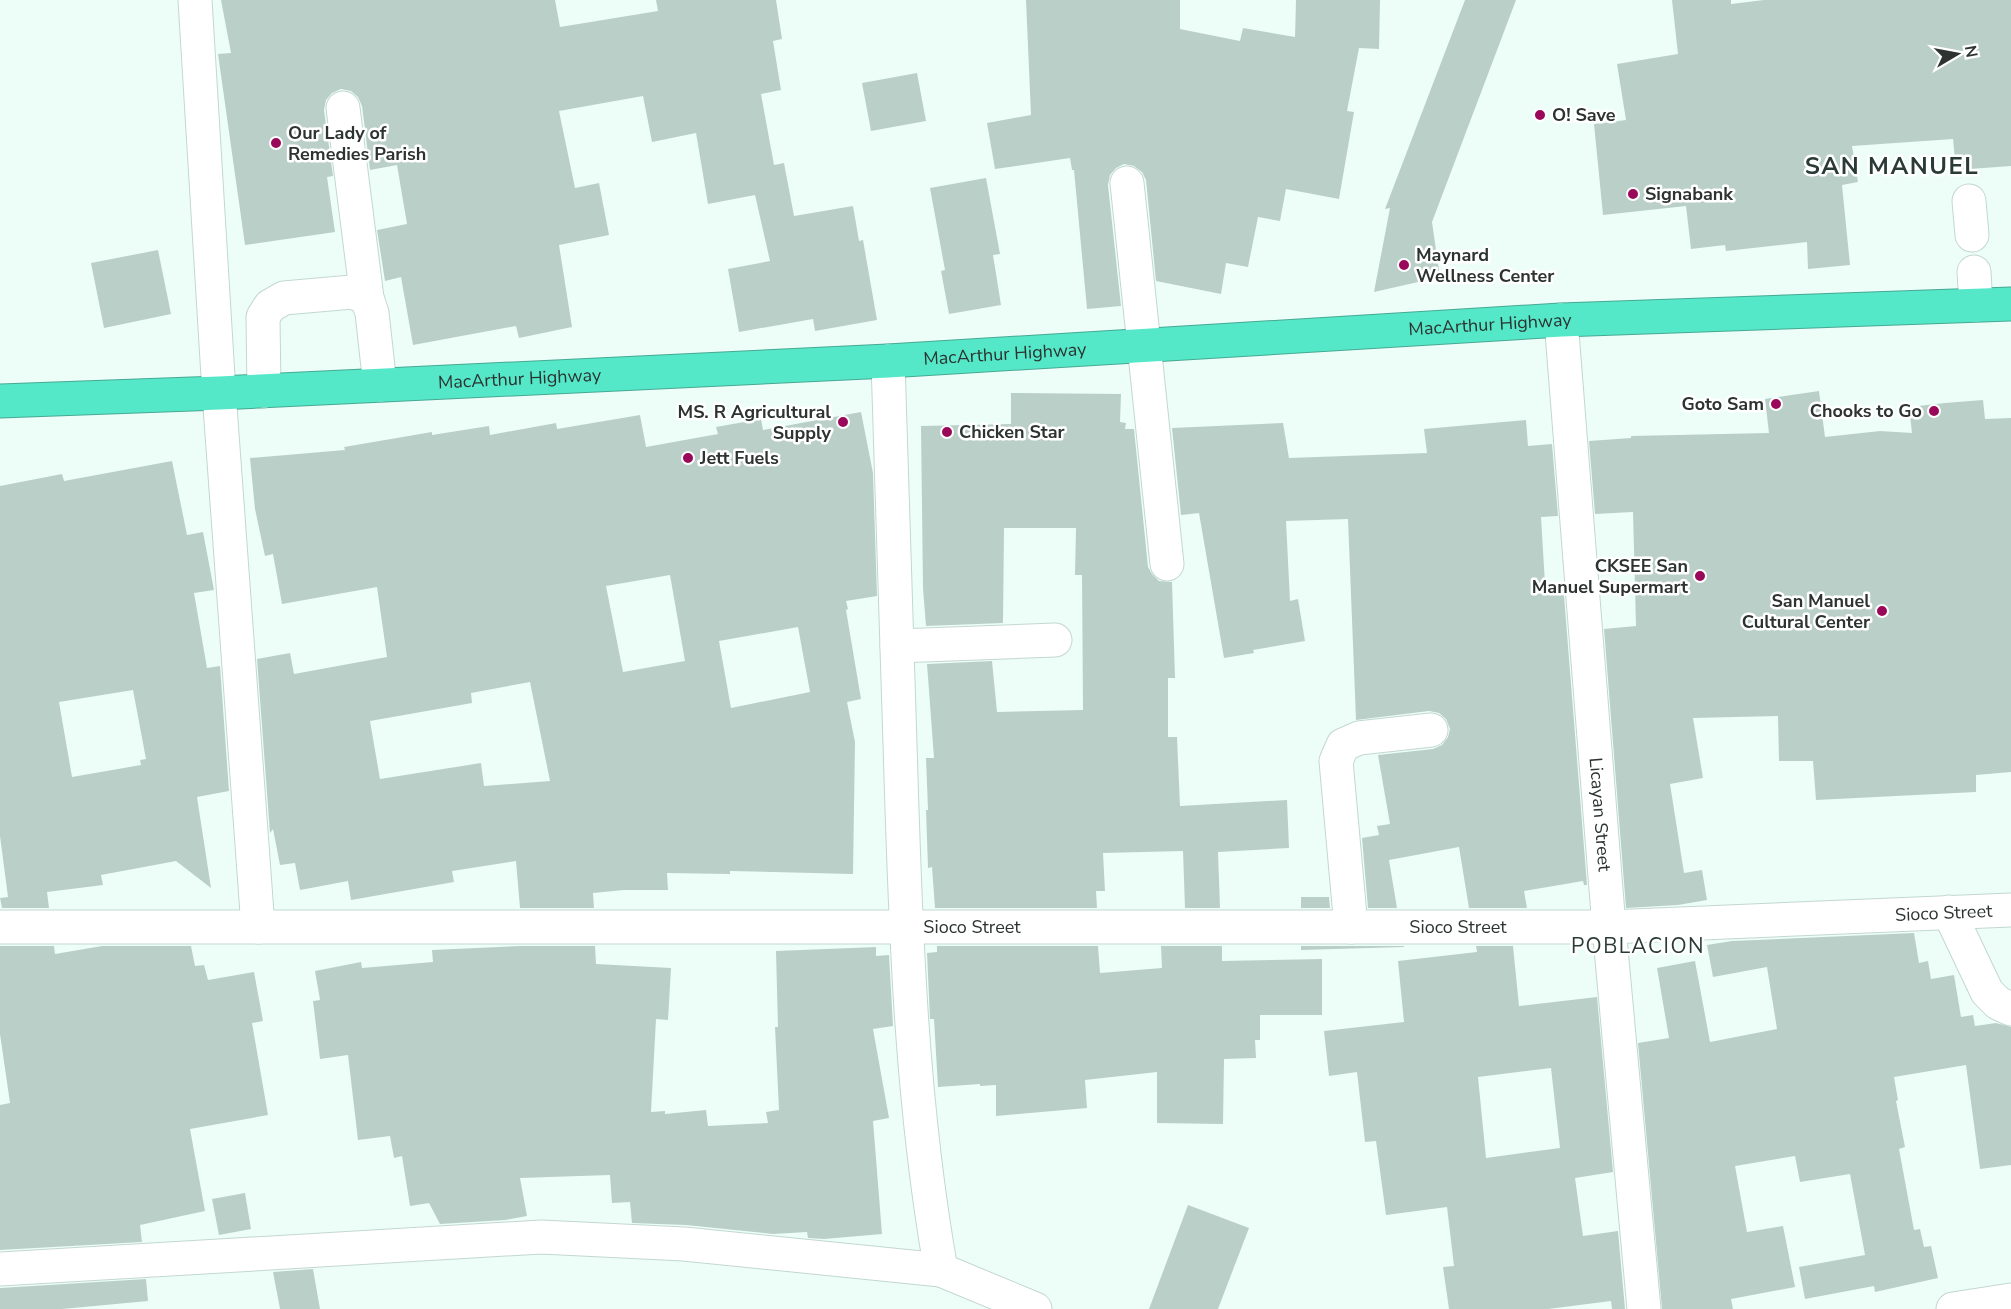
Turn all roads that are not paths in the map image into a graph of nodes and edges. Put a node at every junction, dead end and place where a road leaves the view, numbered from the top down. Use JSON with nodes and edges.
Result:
{"nodes":[{"id":1,"x":195,"y":0,"type":"edge"},
{"id":2,"x":343,"y":108,"type":"dead end"},
{"id":3,"x":1127,"y":183,"type":"dead end"},
{"id":4,"x":1969,"y":201,"type":"dead end"},
{"id":5,"x":1972,"y":235,"type":"dead end"},
{"id":6,"x":1974,"y":272,"type":"dead end"},
{"id":7,"x":367,"y":298,"type":"junction"},
{"id":8,"x":2011,"y":304,"type":"edge"},
{"id":9,"x":1976,"y":305,"type":"junction"},
{"id":10,"x":1561,"y":320,"type":"junction"},
{"id":11,"x":1144,"y":345,"type":"junction"},
{"id":12,"x":888,"y":361,"type":"junction"},
{"id":13,"x":380,"y":385,"type":"junction"},
{"id":14,"x":264,"y":391,"type":"junction"},
{"id":15,"x":219,"y":393,"type":"junction"},
{"id":16,"x":0,"y":401,"type":"edge"},
{"id":17,"x":1167,"y":564,"type":"dead end"},
{"id":18,"x":1055,"y":640,"type":"dead end"},
{"id":19,"x":897,"y":646,"type":"junction"},
{"id":20,"x":1431,"y":730,"type":"dead end"},
{"id":21,"x":2011,"y":910,"type":"edge"},
{"id":22,"x":1949,"y":912,"type":"junction"},
{"id":23,"x":0,"y":927,"type":"edge"},
{"id":24,"x":258,"y":927,"type":"junction"},
{"id":25,"x":1351,"y":927,"type":"junction"},
{"id":26,"x":1609,"y":927,"type":"junction"},
{"id":27,"x":906,"y":928,"type":"junction"},
{"id":28,"x":2011,"y":1009,"type":"edge"},
{"id":29,"x":0,"y":1269,"type":"edge"},
{"id":30,"x":941,"y":1270,"type":"junction"},
{"id":31,"x":2011,"y":1300,"type":"edge"},
{"id":32,"x":1035,"y":1309,"type":"edge"},
{"id":33,"x":1644,"y":1309,"type":"edge"},
{"id":34,"x":1953,"y":1309,"type":"edge"}],
"edges":[{"from":1,"to":15,"type":"street"},
{"from":2,"to":7,"type":"street"},
{"from":3,"to":11,"type":"street"},
{"from":4,"to":5,"type":"street"},
{"from":6,"to":9,"type":"street"},
{"from":7,"to":13,"type":"street"},
{"from":7,"to":14,"type":"street"},
{"from":8,"to":9,"type":"highway","name":"MacArthur Highway"},
{"from":9,"to":10,"type":"highway","name":"MacArthur Highway"},
{"from":10,"to":11,"type":"highway","name":"MacArthur Highway"},
{"from":10,"to":26,"type":"street","name":"Licayan Street"},
{"from":11,"to":12,"type":"highway","name":"MacArthur Highway"},
{"from":11,"to":17,"type":"street"},
{"from":12,"to":13,"type":"highway","name":"MacArthur Highway"},
{"from":12,"to":19,"type":"street"},
{"from":13,"to":14,"type":"highway","name":"MacArthur Highway"},
{"from":14,"to":15,"type":"highway","name":"MacArthur Highway"},
{"from":15,"to":16,"type":"highway","name":"MacArthur Highway"},
{"from":15,"to":24,"type":"street"},
{"from":18,"to":19,"type":"street"},
{"from":19,"to":27,"type":"street"},
{"from":20,"to":25,"type":"street"},
{"from":21,"to":22,"type":"street","name":"Sioco Street"},
{"from":22,"to":26,"type":"street","name":"Sioco Street"},
{"from":22,"to":28,"type":"street"},
{"from":23,"to":24,"type":"street","name":"Sioco Street"},
{"from":24,"to":27,"type":"street","name":"Sioco Street"},
{"from":25,"to":26,"type":"street","name":"Sioco Street"},
{"from":25,"to":27,"type":"street","name":"Sioco Street"},
{"from":26,"to":33,"type":"street","name":"Licayan Street"},
{"from":27,"to":30,"type":"street"},
{"from":29,"to":30,"type":"street"},
{"from":30,"to":32,"type":"street"},
{"from":31,"to":34,"type":"street"}]}
